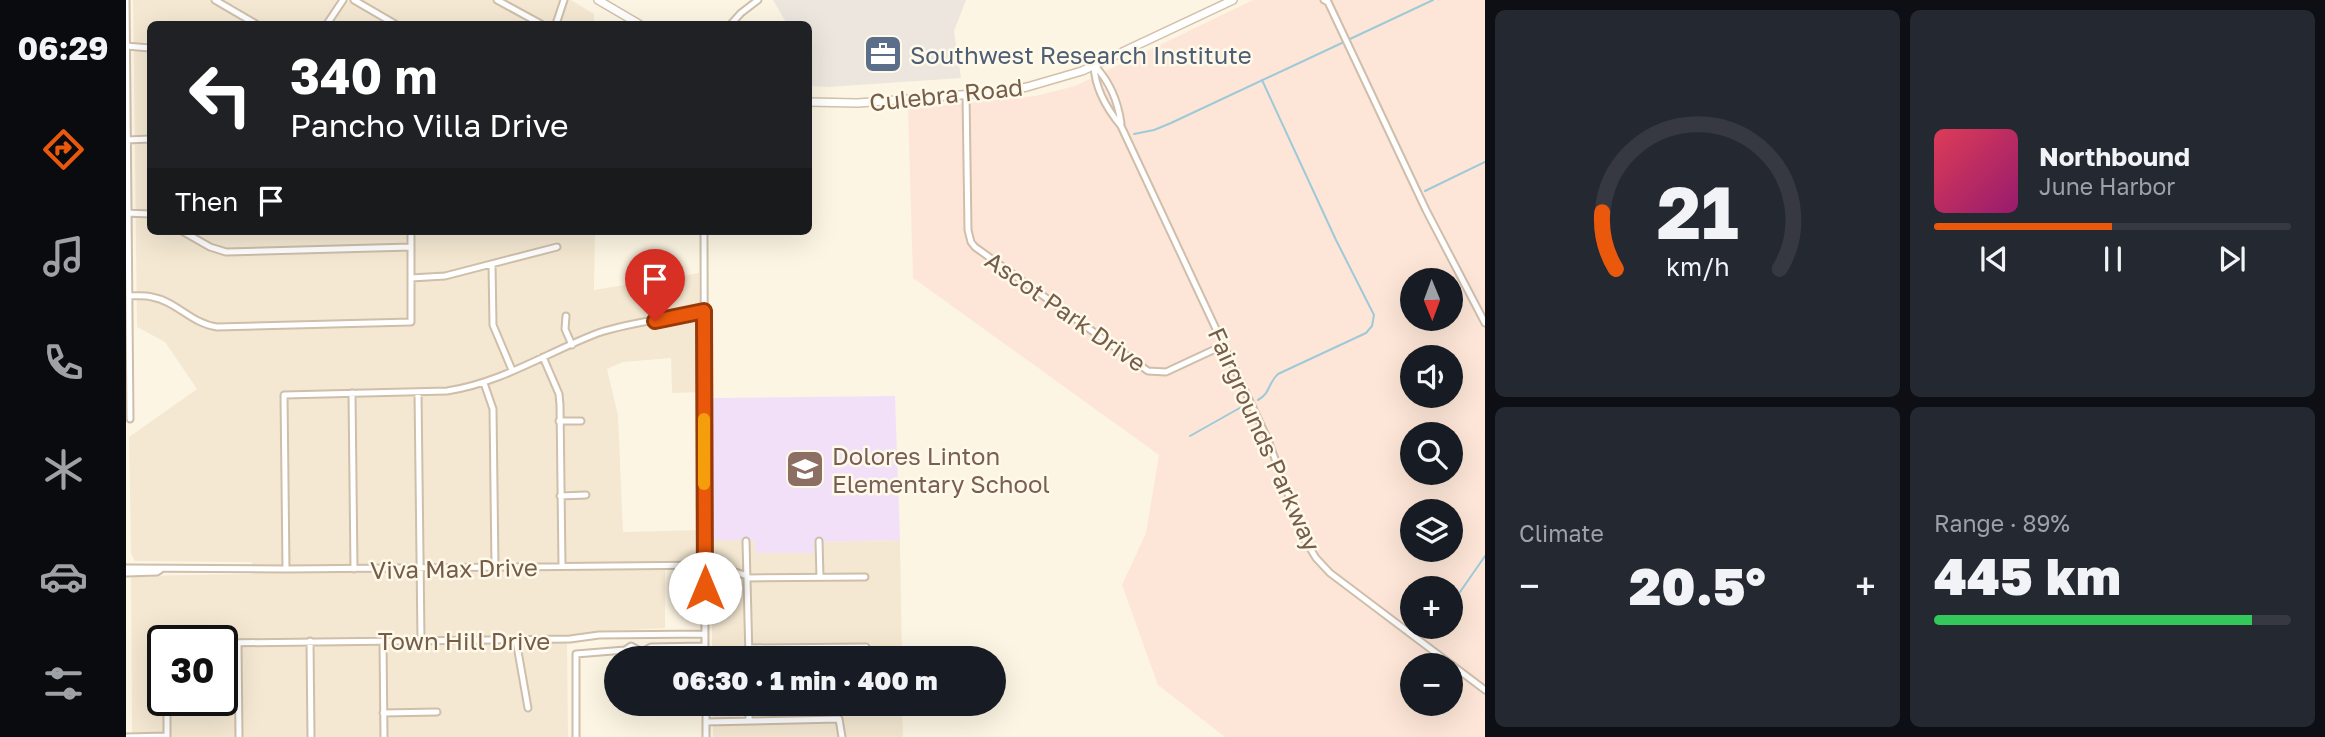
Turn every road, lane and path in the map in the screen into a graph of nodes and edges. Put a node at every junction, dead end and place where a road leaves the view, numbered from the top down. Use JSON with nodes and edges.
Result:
{"nodes":[{"id":1,"x":126,"y":0,"type":"edge"},
{"id":2,"x":215,"y":0,"type":"edge"},
{"id":3,"x":343,"y":0,"type":"edge"},
{"id":4,"x":354,"y":0,"type":"edge"},
{"id":5,"x":497,"y":0,"type":"edge"},
{"id":6,"x":564,"y":0,"type":"edge"},
{"id":7,"x":598,"y":0,"type":"edge"},
{"id":8,"x":758,"y":0,"type":"edge"},
{"id":9,"x":1233,"y":0,"type":"edge"},
{"id":10,"x":1327,"y":1,"type":"edge"},
{"id":11,"x":251,"y":21,"type":"edge"},
{"id":12,"x":329,"y":21,"type":"edge"},
{"id":13,"x":391,"y":21,"type":"edge"},
{"id":14,"x":536,"y":21,"type":"edge"},
{"id":15,"x":557,"y":21,"type":"edge"},
{"id":16,"x":634,"y":21,"type":"edge"},
{"id":17,"x":734,"y":21,"type":"edge"},
{"id":18,"x":126,"y":46,"type":"edge"},
{"id":19,"x":147,"y":48,"type":"edge"},
{"id":20,"x":1094,"y":65,"type":"junction"},
{"id":21,"x":966,"y":94,"type":"junction"},
{"id":22,"x":812,"y":102,"type":"edge"},
{"id":23,"x":147,"y":139,"type":"edge"},
{"id":24,"x":127,"y":140,"type":"edge"},
{"id":25,"x":127,"y":213,"type":"edge"},
{"id":26,"x":147,"y":215,"type":"edge"},
{"id":27,"x":189,"y":235,"type":"edge"},
{"id":28,"x":411,"y":235,"type":"edge"},
{"id":29,"x":704,"y":235,"type":"edge"},
{"id":30,"x":411,"y":247,"type":"junction"},
{"id":31,"x":557,"y":247,"type":"dead end"},
{"id":32,"x":492,"y":264,"type":"junction"},
{"id":33,"x":411,"y":278,"type":"junction"},
{"id":34,"x":129,"y":296,"type":"junction"},
{"id":35,"x":704,"y":311,"type":"junction"},
{"id":36,"x":566,"y":316,"type":"dead end"},
{"id":37,"x":1485,"y":323,"type":"edge"},
{"id":38,"x":572,"y":345,"type":"junction"},
{"id":39,"x":1224,"y":345,"type":"junction"},
{"id":40,"x":543,"y":357,"type":"junction"},
{"id":41,"x":512,"y":370,"type":"junction"},
{"id":42,"x":484,"y":383,"type":"junction"},
{"id":43,"x":418,"y":392,"type":"junction"},
{"id":44,"x":352,"y":393,"type":"junction"},
{"id":45,"x":130,"y":419,"type":"dead end"},
{"id":46,"x":559,"y":421,"type":"junction"},
{"id":47,"x":581,"y":421,"type":"dead end"},
{"id":48,"x":586,"y":495,"type":"dead end"},
{"id":49,"x":560,"y":496,"type":"junction"},
{"id":50,"x":746,"y":541,"type":"dead end"},
{"id":51,"x":819,"y":541,"type":"dead end"},
{"id":52,"x":704,"y":565,"type":"junction"},
{"id":53,"x":562,"y":566,"type":"junction"},
{"id":54,"x":495,"y":567,"type":"junction"},
{"id":55,"x":420,"y":568,"type":"junction"},
{"id":56,"x":286,"y":569,"type":"junction"},
{"id":57,"x":354,"y":569,"type":"junction"},
{"id":58,"x":126,"y":570,"type":"edge"},
{"id":59,"x":747,"y":577,"type":"junction"},
{"id":60,"x":820,"y":577,"type":"junction"},
{"id":61,"x":866,"y":577,"type":"dead end"},
{"id":62,"x":705,"y":634,"type":"junction"},
{"id":63,"x":421,"y":640,"type":"junction"},
{"id":64,"x":516,"y":640,"type":"junction"},
{"id":65,"x":310,"y":641,"type":"junction"},
{"id":66,"x":383,"y":641,"type":"junction"},
{"id":67,"x":238,"y":643,"type":"joint"},
{"id":68,"x":705,"y":646,"type":"edge"},
{"id":69,"x":748,"y":646,"type":"edge"},
{"id":70,"x":604,"y":652,"type":"edge"},
{"id":71,"x":1485,"y":690,"type":"edge"},
{"id":72,"x":528,"y":708,"type":"dead end"},
{"id":73,"x":437,"y":712,"type":"dead end"},
{"id":74,"x":383,"y":713,"type":"junction"},
{"id":75,"x":167,"y":716,"type":"edge"},
{"id":76,"x":706,"y":716,"type":"edge"},
{"id":77,"x":749,"y":716,"type":"edge"},
{"id":78,"x":749,"y":720,"type":"junction"},
{"id":79,"x":706,"y":722,"type":"junction"},
{"id":80,"x":126,"y":737,"type":"edge"},
{"id":81,"x":167,"y":737,"type":"edge"},
{"id":82,"x":239,"y":737,"type":"edge"},
{"id":83,"x":311,"y":737,"type":"edge"},
{"id":84,"x":384,"y":737,"type":"edge"},
{"id":85,"x":576,"y":737,"type":"edge"},
{"id":86,"x":706,"y":737,"type":"edge"},
{"id":87,"x":842,"y":737,"type":"edge"}],
"edges":[{"from":1,"to":18,"type":"street"},
{"from":2,"to":11,"type":"street"},
{"from":3,"to":12,"type":"street"},
{"from":4,"to":13,"type":"street"},
{"from":5,"to":14,"type":"street"},
{"from":6,"to":15,"type":"street"},
{"from":7,"to":16,"type":"main road"},
{"from":8,"to":17,"type":"street"},
{"from":9,"to":20,"type":"main road","name":"Culebra Road"},
{"from":10,"to":37,"type":"street"},
{"from":18,"to":19,"type":"street"},
{"from":18,"to":24,"type":"street"},
{"from":20,"to":21,"type":"main road","name":"Culebra Road"},
{"from":20,"to":39,"type":"street","name":"Fairgrounds Parkway"},
{"from":21,"to":22,"type":"main road","name":"Culebra Road"},
{"from":21,"to":39,"type":"street","name":"Ascot Park Drive"},
{"from":23,"to":24,"type":"street"},
{"from":24,"to":25,"type":"street"},
{"from":25,"to":26,"type":"street"},
{"from":25,"to":34,"type":"street"},
{"from":27,"to":30,"type":"street"},
{"from":28,"to":30,"type":"street"},
{"from":29,"to":35,"type":"street"},
{"from":30,"to":33,"type":"street"},
{"from":31,"to":32,"type":"street"},
{"from":32,"to":33,"type":"street"},
{"from":32,"to":41,"type":"street"},
{"from":33,"to":34,"type":"street"},
{"from":34,"to":45,"type":"street"},
{"from":35,"to":38,"type":"street"},
{"from":35,"to":52,"type":"street"},
{"from":36,"to":38,"type":"street"},
{"from":38,"to":40,"type":"street"},
{"from":39,"to":71,"type":"street","name":"Fairgrounds Parkway"},
{"from":40,"to":41,"type":"street"},
{"from":40,"to":46,"type":"street"},
{"from":41,"to":42,"type":"street"},
{"from":42,"to":43,"type":"street"},
{"from":42,"to":54,"type":"street"},
{"from":43,"to":44,"type":"street"},
{"from":43,"to":55,"type":"street"},
{"from":44,"to":56,"type":"street"},
{"from":44,"to":57,"type":"street"},
{"from":46,"to":47,"type":"street"},
{"from":46,"to":49,"type":"street"},
{"from":48,"to":49,"type":"street"},
{"from":49,"to":53,"type":"street"},
{"from":50,"to":59,"type":"street"},
{"from":51,"to":60,"type":"street"},
{"from":52,"to":53,"type":"street","name":"Viva Max Drive"},
{"from":52,"to":59,"type":"street","name":"Viva Max Drive"},
{"from":52,"to":62,"type":"street"},
{"from":53,"to":54,"type":"street","name":"Viva Max Drive"},
{"from":54,"to":55,"type":"street","name":"Viva Max Drive"},
{"from":55,"to":57,"type":"street","name":"Viva Max Drive"},
{"from":55,"to":63,"type":"street"},
{"from":56,"to":57,"type":"street","name":"Viva Max Drive"},
{"from":56,"to":58,"type":"street","name":"Viva Max Drive"},
{"from":59,"to":60,"type":"street","name":"Viva Max Drive"},
{"from":59,"to":69,"type":"street"},
{"from":60,"to":61,"type":"street","name":"Viva Max Drive"},
{"from":62,"to":64,"type":"street","name":"Town Hill Drive"},
{"from":62,"to":68,"type":"street"},
{"from":63,"to":64,"type":"street","name":"Town Hill Drive"},
{"from":63,"to":66,"type":"street","name":"Town Hill Drive"},
{"from":64,"to":72,"type":"street"},
{"from":65,"to":66,"type":"street","name":"Town Hill Drive"},
{"from":65,"to":67,"type":"street","name":"Town Hill Drive"},
{"from":65,"to":83,"type":"street"},
{"from":66,"to":74,"type":"street"},
{"from":67,"to":82,"type":"street"},
{"from":70,"to":85,"type":"street"},
{"from":73,"to":74,"type":"street"},
{"from":74,"to":84,"type":"street"},
{"from":75,"to":81,"type":"street"},
{"from":76,"to":79,"type":"street"},
{"from":77,"to":78,"type":"street"},
{"from":78,"to":79,"type":"street"},
{"from":78,"to":87,"type":"street"},
{"from":79,"to":86,"type":"street"},
{"from":80,"to":81,"type":"street"}]}
